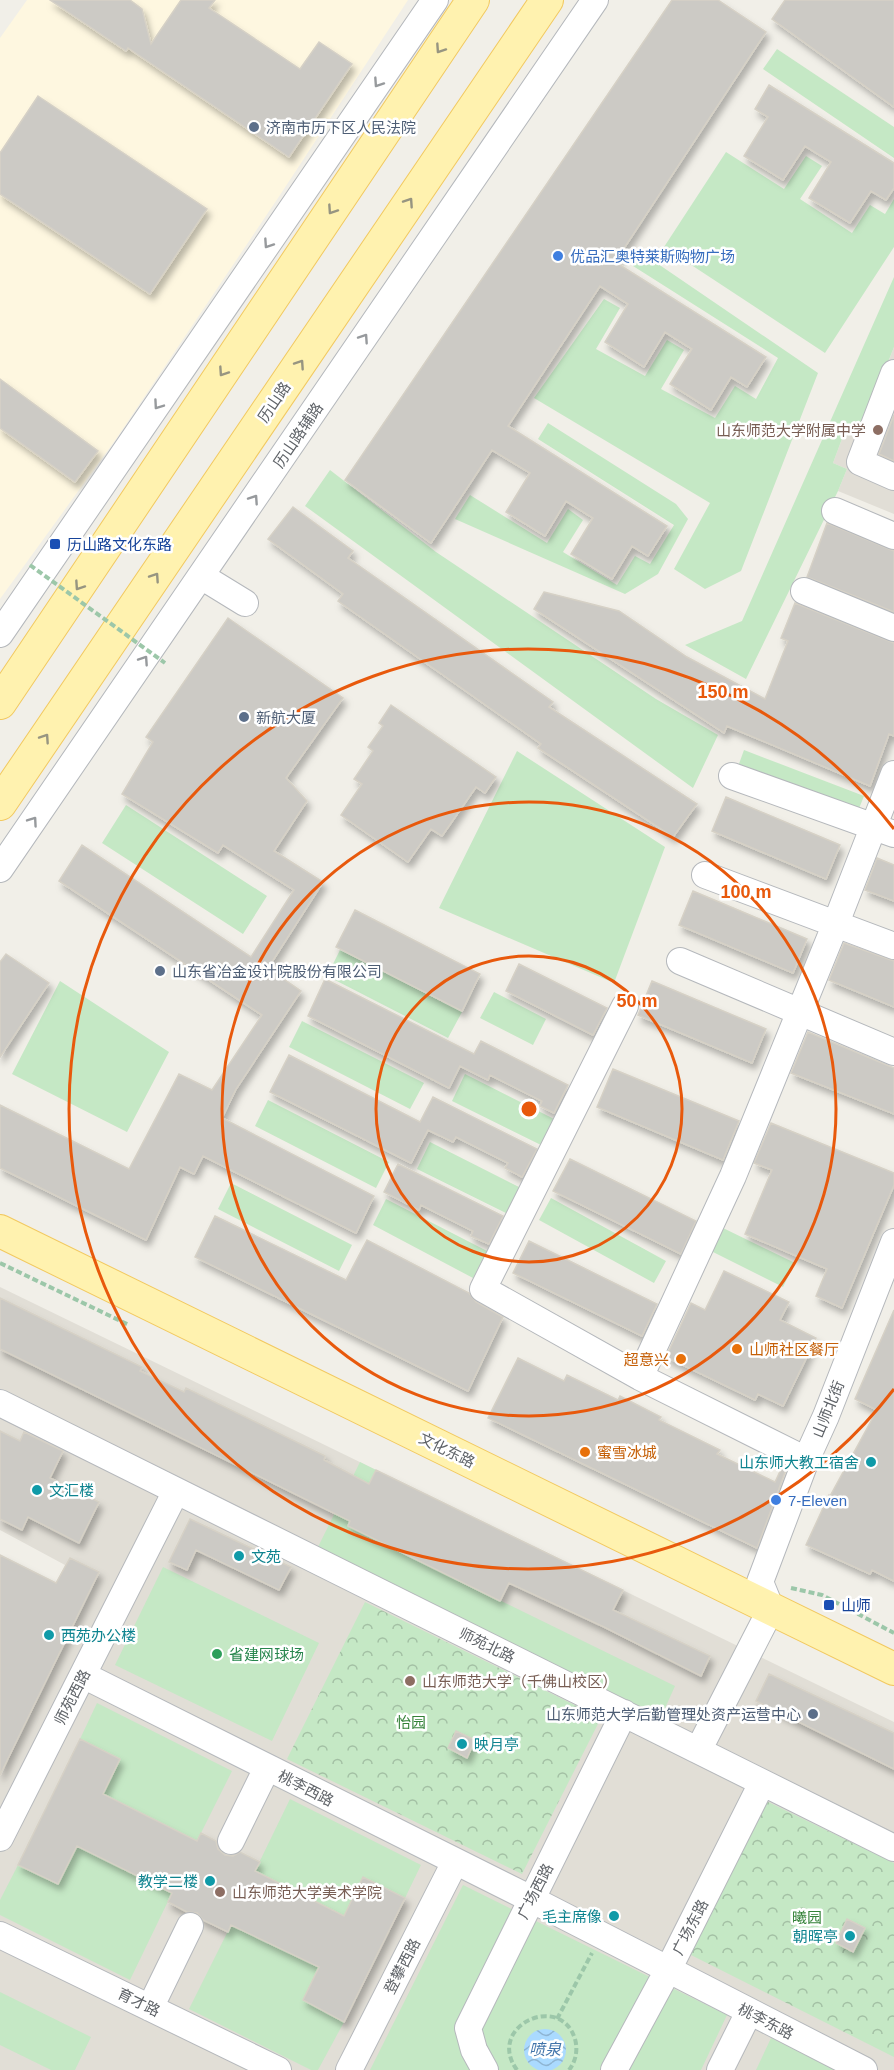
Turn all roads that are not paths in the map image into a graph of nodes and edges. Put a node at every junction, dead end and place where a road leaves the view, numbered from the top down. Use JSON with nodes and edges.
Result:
{"nodes":[{"id":1,"x":435,"y":0,"type":"edge"},
{"id":2,"x":473,"y":0,"type":"edge"},
{"id":3,"x":547,"y":0,"type":"edge"},
{"id":4,"x":595,"y":0,"type":"edge"},
{"id":5,"x":894,"y":374,"type":"edge"},
{"id":6,"x":894,"y":477,"type":"edge"},
{"id":7,"x":835,"y":512,"type":"dead end"},
{"id":8,"x":894,"y":536,"type":"edge"},
{"id":9,"x":201,"y":576,"type":"junction"},
{"id":10,"x":804,"y":591,"type":"dead end"},
{"id":11,"x":245,"y":603,"type":"dead end"},
{"id":12,"x":894,"y":628,"type":"edge"},
{"id":13,"x":0,"y":634,"type":"edge"},
{"id":14,"x":0,"y":703,"type":"edge"},
{"id":15,"x":894,"y":774,"type":"edge"},
{"id":16,"x":732,"y":777,"type":"dead end"},
{"id":17,"x":0,"y":804,"type":"edge"},
{"id":18,"x":884,"y":830,"type":"edge"},
{"id":19,"x":0,"y":869,"type":"edge"},
{"id":20,"x":705,"y":875,"type":"dead end"},
{"id":21,"x":836,"y":923,"type":"junction"},
{"id":22,"x":894,"y":946,"type":"edge"},
{"id":23,"x":680,"y":961,"type":"dead end"},
{"id":24,"x":625,"y":1006,"type":"dead end"},
{"id":25,"x":800,"y":1012,"type":"junction"},
{"id":26,"x":894,"y":1052,"type":"edge"},
{"id":27,"x":0,"y":1231,"type":"edge"},
{"id":28,"x":894,"y":1242,"type":"edge"},
{"id":29,"x":640,"y":1377,"type":"junction"},
{"id":30,"x":0,"y":1402,"type":"edge"},
{"id":31,"x":806,"y":1460,"type":"junction"},
{"id":32,"x":176,"y":1491,"type":"junction"},
{"id":33,"x":771,"y":1609,"type":"junction"},
{"id":34,"x":894,"y":1669,"type":"edge"},
{"id":35,"x":83,"y":1675,"type":"junction"},
{"id":36,"x":624,"y":1713,"type":"junction"},
{"id":37,"x":699,"y":1749,"type":"junction"},
{"id":38,"x":267,"y":1768,"type":"junction"},
{"id":39,"x":762,"y":1783,"type":"junction"},
{"id":40,"x":0,"y":1838,"type":"edge"},
{"id":41,"x":231,"y":1841,"type":"dead end"},
{"id":42,"x":894,"y":1848,"type":"edge"},
{"id":43,"x":455,"y":1862,"type":"junction"},
{"id":44,"x":531,"y":1899,"type":"junction"},
{"id":45,"x":190,"y":1926,"type":"dead end"},
{"id":46,"x":0,"y":1935,"type":"edge"},
{"id":47,"x":601,"y":1935,"type":"joint"},
{"id":48,"x":668,"y":1970,"type":"junction"},
{"id":49,"x":150,"y":2008,"type":"junction"},
{"id":50,"x":749,"y":2012,"type":"junction"},
{"id":51,"x":278,"y":2070,"type":"edge"},
{"id":52,"x":349,"y":2070,"type":"edge"},
{"id":53,"x":485,"y":2070,"type":"edge"},
{"id":54,"x":614,"y":2070,"type":"edge"},
{"id":55,"x":720,"y":2070,"type":"edge"},
{"id":56,"x":864,"y":2070,"type":"edge"}],
"edges":[{"from":1,"to":13,"type":"street","one_way":true},
{"from":2,"to":14,"type":"main road","one_way":true},
{"from":17,"to":3,"type":"main road","name":"历山路","one_way":true},
{"from":9,"to":4,"type":"street","name":"历山路辅路","one_way":true},
{"from":5,"to":6,"type":"street"},
{"from":7,"to":8,"type":"street"},
{"from":9,"to":11,"type":"street"},
{"from":19,"to":9,"type":"street","name":"历山路辅路","one_way":true},
{"from":10,"to":12,"type":"street"},
{"from":15,"to":18,"type":"street"},
{"from":16,"to":18,"type":"street"},
{"from":18,"to":21,"type":"street"},
{"from":20,"to":21,"type":"street"},
{"from":21,"to":22,"type":"street"},
{"from":21,"to":25,"type":"street"},
{"from":23,"to":25,"type":"street"},
{"from":24,"to":29,"type":"street"},
{"from":25,"to":26,"type":"street"},
{"from":25,"to":29,"type":"street"},
{"from":27,"to":33,"type":"main road","name":"文化东路"},
{"from":28,"to":31,"type":"street","name":"山师北街"},
{"from":29,"to":31,"type":"street"},
{"from":30,"to":32,"type":"street","name":"师苑北路"},
{"from":31,"to":33,"type":"street","name":"山师北街"},
{"from":32,"to":35,"type":"street","name":"师苑西路"},
{"from":32,"to":36,"type":"street","name":"师苑北路"},
{"from":33,"to":34,"type":"main road","name":"文化东路"},
{"from":33,"to":37,"type":"street"},
{"from":35,"to":38,"type":"street","name":"桃李西路"},
{"from":35,"to":40,"type":"street","name":"师苑西路"},
{"from":36,"to":37,"type":"street","name":"师苑北路"},
{"from":36,"to":44,"type":"street","name":"广场西路"},
{"from":37,"to":39,"type":"street","name":"师苑北路"},
{"from":38,"to":41,"type":"street"},
{"from":38,"to":43,"type":"street","name":"桃李西路"},
{"from":39,"to":42,"type":"street","name":"师苑北路"},
{"from":39,"to":48,"type":"street","name":"广场东路"},
{"from":43,"to":44,"type":"street","name":"桃李西路"},
{"from":43,"to":52,"type":"street","name":"登攀西路"},
{"from":44,"to":47,"type":"street","name":"桃李西路"},
{"from":44,"to":53,"type":"street","name":"广场西路"},
{"from":45,"to":49,"type":"street"},
{"from":46,"to":49,"type":"street","name":"育才路"},
{"from":47,"to":48,"type":"street","name":"桃李东路"},
{"from":48,"to":50,"type":"street","name":"桃李东路"},
{"from":48,"to":54,"type":"street","name":"广场东路"},
{"from":49,"to":51,"type":"street","name":"育才路"},
{"from":50,"to":55,"type":"street"},
{"from":50,"to":56,"type":"street","name":"桃李东路"}]}
